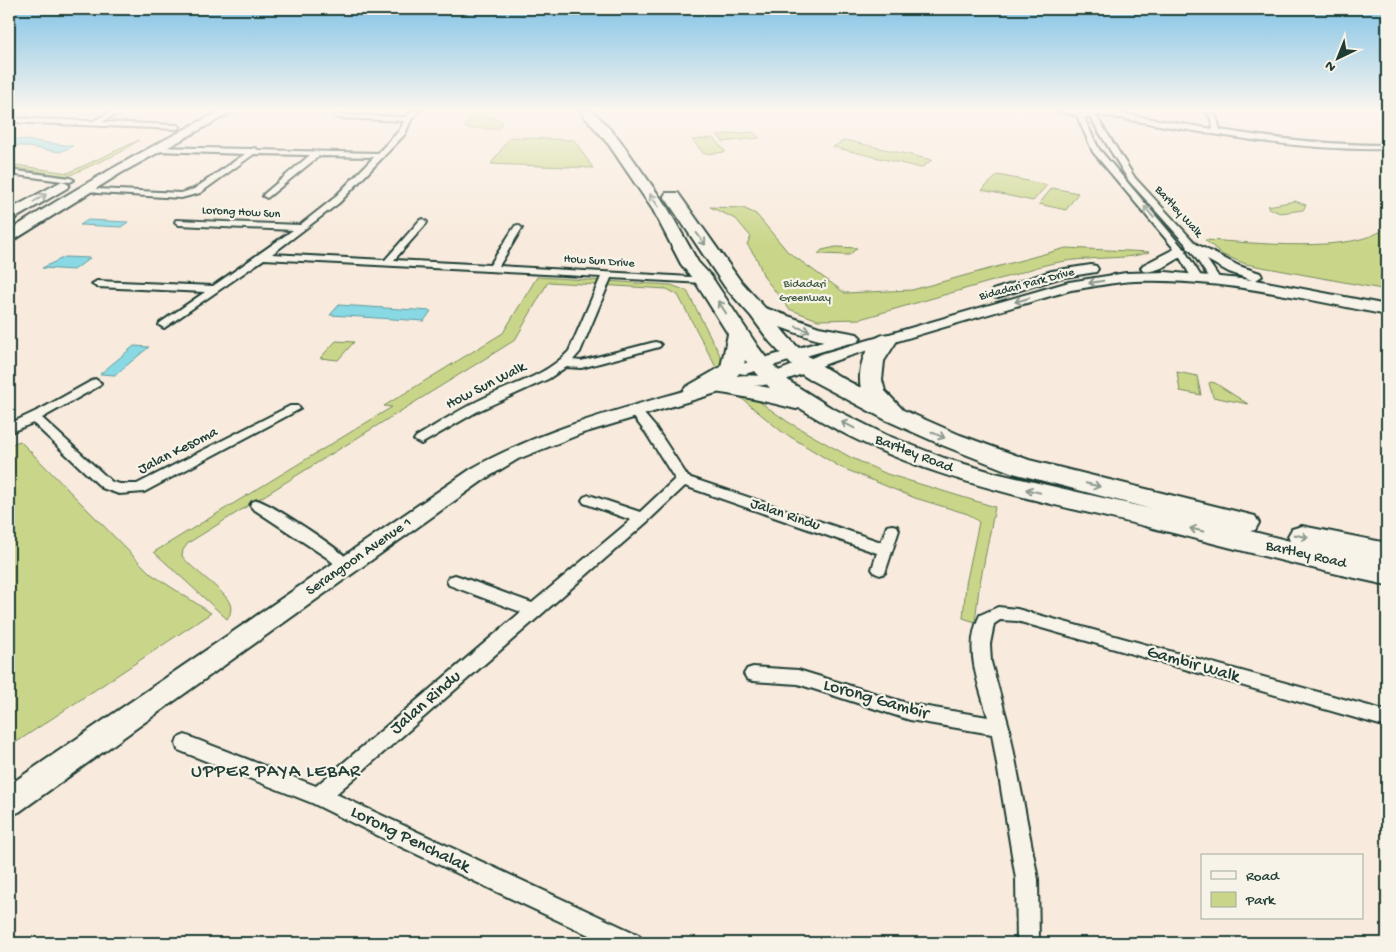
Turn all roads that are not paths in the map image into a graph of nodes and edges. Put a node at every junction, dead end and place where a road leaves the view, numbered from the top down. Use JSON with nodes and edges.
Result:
{"nodes":[{"id":1,"x":120,"y":155,"type":"edge"},
{"id":2,"x":143,"y":155,"type":"edge"},
{"id":3,"x":247,"y":155,"type":"edge"},
{"id":4,"x":315,"y":155,"type":"edge"},
{"id":5,"x":381,"y":155,"type":"edge"},
{"id":6,"x":623,"y":155,"type":"edge"},
{"id":7,"x":640,"y":155,"type":"edge"},
{"id":8,"x":1101,"y":155,"type":"edge"},
{"id":9,"x":1119,"y":155,"type":"edge"},
{"id":10,"x":645,"y":161,"type":"dead end"},
{"id":11,"x":107,"y":162,"type":"dead end"},
{"id":12,"x":9,"y":172,"type":"edge"},
{"id":13,"x":76,"y":177,"type":"joint"},
{"id":14,"x":664,"y":186,"type":"dead end"},
{"id":15,"x":86,"y":188,"type":"junction"},
{"id":16,"x":267,"y":196,"type":"dead end"},
{"id":17,"x":9,"y":216,"type":"edge"},
{"id":18,"x":179,"y":222,"type":"dead end"},
{"id":19,"x":423,"y":222,"type":"dead end"},
{"id":20,"x":302,"y":228,"type":"junction"},
{"id":21,"x":518,"y":228,"type":"dead end"},
{"id":22,"x":9,"y":237,"type":"edge"},
{"id":23,"x":1194,"y":247,"type":"junction"},
{"id":24,"x":1180,"y":250,"type":"junction"},
{"id":25,"x":261,"y":256,"type":"junction"},
{"id":26,"x":386,"y":264,"type":"junction"},
{"id":27,"x":1148,"y":268,"type":"junction"},
{"id":28,"x":492,"y":270,"type":"junction"},
{"id":29,"x":1129,"y":272,"type":"junction"},
{"id":30,"x":1203,"y":274,"type":"junction"},
{"id":31,"x":607,"y":275,"type":"junction"},
{"id":32,"x":1261,"y":278,"type":"junction"},
{"id":33,"x":704,"y":280,"type":"junction"},
{"id":34,"x":97,"y":284,"type":"dead end"},
{"id":35,"x":214,"y":288,"type":"junction"},
{"id":36,"x":1387,"y":303,"type":"edge"},
{"id":37,"x":1387,"y":310,"type":"edge"},
{"id":38,"x":758,"y":312,"type":"junction"},
{"id":39,"x":164,"y":325,"type":"dead end"},
{"id":40,"x":739,"y":334,"type":"junction"},
{"id":41,"x":850,"y":338,"type":"junction"},
{"id":42,"x":887,"y":340,"type":"junction"},
{"id":43,"x":655,"y":345,"type":"dead end"},
{"id":44,"x":799,"y":361,"type":"junction"},
{"id":45,"x":566,"y":363,"type":"junction"},
{"id":46,"x":766,"y":372,"type":"junction"},
{"id":47,"x":95,"y":383,"type":"dead end"},
{"id":48,"x":719,"y":386,"type":"junction"},
{"id":49,"x":694,"y":392,"type":"junction"},
{"id":50,"x":294,"y":409,"type":"dead end"},
{"id":51,"x":635,"y":411,"type":"junction"},
{"id":52,"x":822,"y":412,"type":"junction"},
{"id":53,"x":894,"y":415,"type":"junction"},
{"id":54,"x":35,"y":418,"type":"junction"},
{"id":55,"x":9,"y":429,"type":"edge"},
{"id":56,"x":421,"y":440,"type":"dead end"},
{"id":57,"x":684,"y":480,"type":"junction"},
{"id":58,"x":589,"y":500,"type":"dead end"},
{"id":59,"x":257,"y":505,"type":"dead end"},
{"id":60,"x":642,"y":518,"type":"junction"},
{"id":61,"x":892,"y":530,"type":"dead end"},
{"id":62,"x":886,"y":550,"type":"junction"},
{"id":63,"x":1387,"y":554,"type":"edge"},
{"id":64,"x":347,"y":566,"type":"junction"},
{"id":65,"x":880,"y":569,"type":"dead end"},
{"id":66,"x":1387,"y":574,"type":"edge"},
{"id":67,"x":455,"y":581,"type":"dead end"},
{"id":68,"x":533,"y":612,"type":"junction"},
{"id":69,"x":753,"y":674,"type":"dead end"},
{"id":70,"x":1387,"y":719,"type":"edge"},
{"id":71,"x":1000,"y":727,"type":"junction"},
{"id":72,"x":185,"y":744,"type":"dead end"},
{"id":73,"x":319,"y":796,"type":"junction"},
{"id":74,"x":9,"y":802,"type":"edge"},
{"id":75,"x":631,"y":943,"type":"edge"},
{"id":76,"x":1028,"y":943,"type":"edge"}],
"edges":[{"from":1,"to":11,"type":"main road"},
{"from":2,"to":15,"type":"main road"},
{"from":3,"to":15,"type":"street"},
{"from":4,"to":16,"type":"street"},
{"from":5,"to":20,"type":"street","name":"Lorong How Sun"},
{"from":33,"to":6,"type":"highway","name":"Bartley Road","one_way":true},
{"from":7,"to":10,"type":"highway"},
{"from":24,"to":8,"type":"street","name":"Bartley Walk","one_way":true},
{"from":9,"to":23,"type":"street","name":"Bartley Walk"},
{"from":12,"to":13,"type":"street"},
{"from":17,"to":13,"type":"main road","one_way":true},
{"from":14,"to":38,"type":"highway","name":"Bartley Road","one_way":true},
{"from":15,"to":22,"type":"main road"},
{"from":18,"to":20,"type":"street","name":"Lorong How Sun"},
{"from":19,"to":26,"type":"street"},
{"from":20,"to":25,"type":"street","name":"Lorong How Sun"},
{"from":21,"to":28,"type":"street"},
{"from":23,"to":30,"type":"street","name":"Bartley Walk"},
{"from":23,"to":32,"type":"street"},
{"from":24,"to":27,"type":"street"},
{"from":24,"to":30,"type":"street","name":"Bartley Walk"},
{"from":25,"to":26,"type":"street","name":"How Sun Drive"},
{"from":25,"to":35,"type":"street","name":"Lorong How Sun"},
{"from":26,"to":28,"type":"street","name":"How Sun Drive"},
{"from":27,"to":29,"type":"street","name":"Bidadari Park Drive"},
{"from":27,"to":30,"type":"street","name":"Bidadari Park Drive"},
{"from":28,"to":31,"type":"street","name":"How Sun Drive"},
{"from":29,"to":30,"type":"street","name":"Bidadari Park Drive"},
{"from":29,"to":41,"type":"street","name":"Bidadari Park Drive"},
{"from":29,"to":42,"type":"street","name":"Bidadari Park Drive","one_way":true},
{"from":30,"to":32,"type":"street","name":"Bidadari Park Drive"},
{"from":30,"to":37,"type":"street","name":"Bidadari Park Drive"},
{"from":31,"to":33,"type":"street","name":"How Sun Drive"},
{"from":31,"to":45,"type":"street"},
{"from":32,"to":36,"type":"street","name":"Bidadari Park Drive"},
{"from":40,"to":33,"type":"highway","name":"Bartley Road","one_way":true},
{"from":34,"to":35,"type":"street"},
{"from":35,"to":39,"type":"street","name":"Lorong How Sun"},
{"from":38,"to":41,"type":"highway","one_way":true},
{"from":38,"to":44,"type":"highway","name":"Bartley Road"},
{"from":40,"to":46,"type":"highway","name":"Bartley Road"},
{"from":40,"to":49,"type":"highway"},
{"from":41,"to":44,"type":"street","name":"Bidadari Park Drive"},
{"from":42,"to":44,"type":"street","name":"Bidadari Park Drive"},
{"from":42,"to":53,"type":"highway"},
{"from":43,"to":45,"type":"street","name":"How Sun Walk"},
{"from":44,"to":46,"type":"street","name":"Serangoon Avenue 1"},
{"from":44,"to":53,"type":"highway","name":"Bartley Road"},
{"from":45,"to":56,"type":"street","name":"How Sun Walk"},
{"from":46,"to":48,"type":"street","name":"Serangoon Avenue 1"},
{"from":46,"to":52,"type":"highway","name":"Bartley Road"},
{"from":47,"to":54,"type":"street"},
{"from":48,"to":49,"type":"street","name":"Serangoon Avenue 1"},
{"from":48,"to":52,"type":"highway"},
{"from":49,"to":51,"type":"street","name":"Serangoon Avenue 1"},
{"from":50,"to":54,"type":"street","name":"Jalan Kesoma"},
{"from":51,"to":57,"type":"street"},
{"from":51,"to":64,"type":"street","name":"Serangoon Avenue 1"},
{"from":66,"to":52,"type":"highway","name":"Bartley Road","one_way":true},
{"from":53,"to":63,"type":"highway","name":"Bartley Road","one_way":true},
{"from":54,"to":55,"type":"street"},
{"from":57,"to":60,"type":"street","name":"Jalan Rindu"},
{"from":57,"to":62,"type":"street","name":"Jalan Rindu"},
{"from":58,"to":60,"type":"street"},
{"from":59,"to":64,"type":"street"},
{"from":60,"to":68,"type":"street","name":"Jalan Rindu"},
{"from":61,"to":62,"type":"street"},
{"from":62,"to":65,"type":"street"},
{"from":64,"to":74,"type":"street","name":"Serangoon Avenue 1"},
{"from":67,"to":68,"type":"street"},
{"from":68,"to":73,"type":"street","name":"Jalan Rindu"},
{"from":69,"to":71,"type":"street","name":"Lorong Gambir"},
{"from":70,"to":71,"type":"street","name":"Gambir Walk"},
{"from":71,"to":76,"type":"street"},
{"from":72,"to":73,"type":"street","name":"Lorong Penchalak"},
{"from":73,"to":75,"type":"street","name":"Lorong Penchalak"}]}
